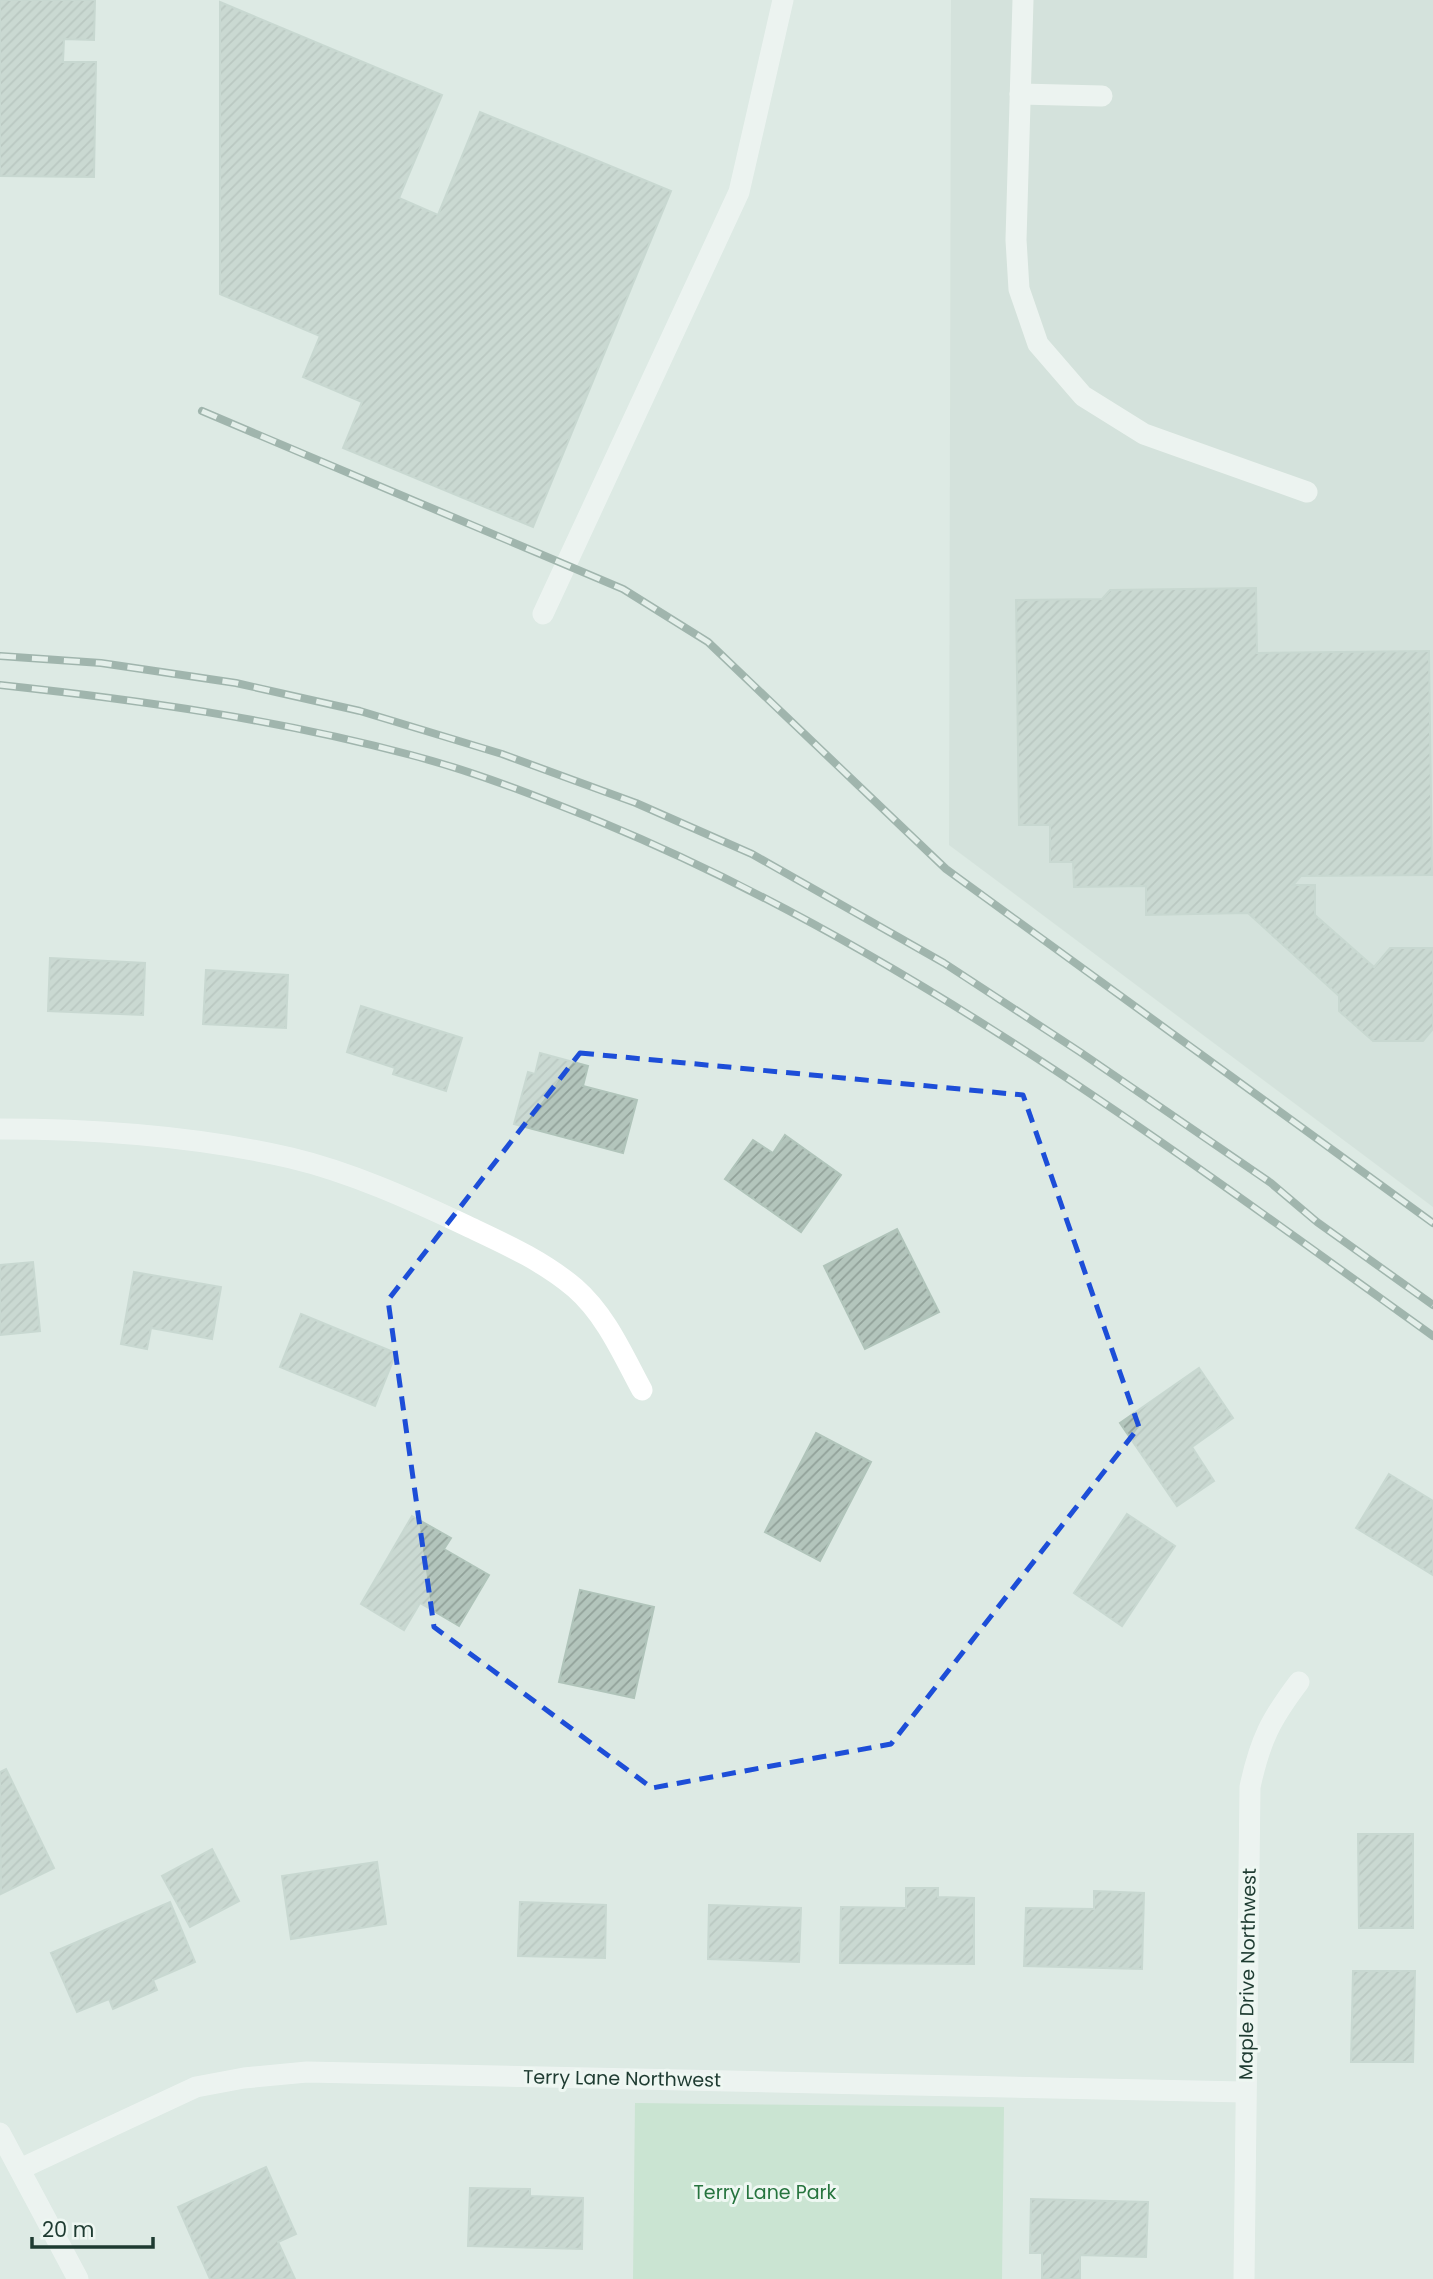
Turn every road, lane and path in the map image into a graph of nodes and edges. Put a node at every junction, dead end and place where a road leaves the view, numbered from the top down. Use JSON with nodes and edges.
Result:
{"nodes":[{"id":1,"x":783,"y":0,"type":"edge"},
{"id":2,"x":1023,"y":0,"type":"edge"},
{"id":3,"x":1020,"y":94,"type":"junction"},
{"id":4,"x":1102,"y":96,"type":"dead end"},
{"id":5,"x":1307,"y":492,"type":"dead end"},
{"id":6,"x":542,"y":614,"type":"dead end"},
{"id":7,"x":0,"y":1129,"type":"edge"},
{"id":8,"x":642,"y":1390,"type":"dead end"},
{"id":9,"x":1299,"y":1682,"type":"dead end"},
{"id":10,"x":1244,"y":2092,"type":"junction"},
{"id":11,"x":0,"y":2133,"type":"edge"},
{"id":12,"x":20,"y":2169,"type":"junction"},
{"id":13,"x":78,"y":2279,"type":"edge"},
{"id":14,"x":1244,"y":2279,"type":"edge"}],
"edges":[{"from":1,"to":6,"type":"street"},
{"from":2,"to":3,"type":"street"},
{"from":3,"to":4,"type":"street"},
{"from":3,"to":5,"type":"street"},
{"from":7,"to":8,"type":"street"},
{"from":9,"to":10,"type":"street","name":"Maple Drive Northwest"},
{"from":10,"to":12,"type":"street","name":"Terry Lane Northwest"},
{"from":10,"to":14,"type":"street","name":"Maple Drive Northwest"},
{"from":11,"to":12,"type":"street"},
{"from":12,"to":13,"type":"street"}]}
